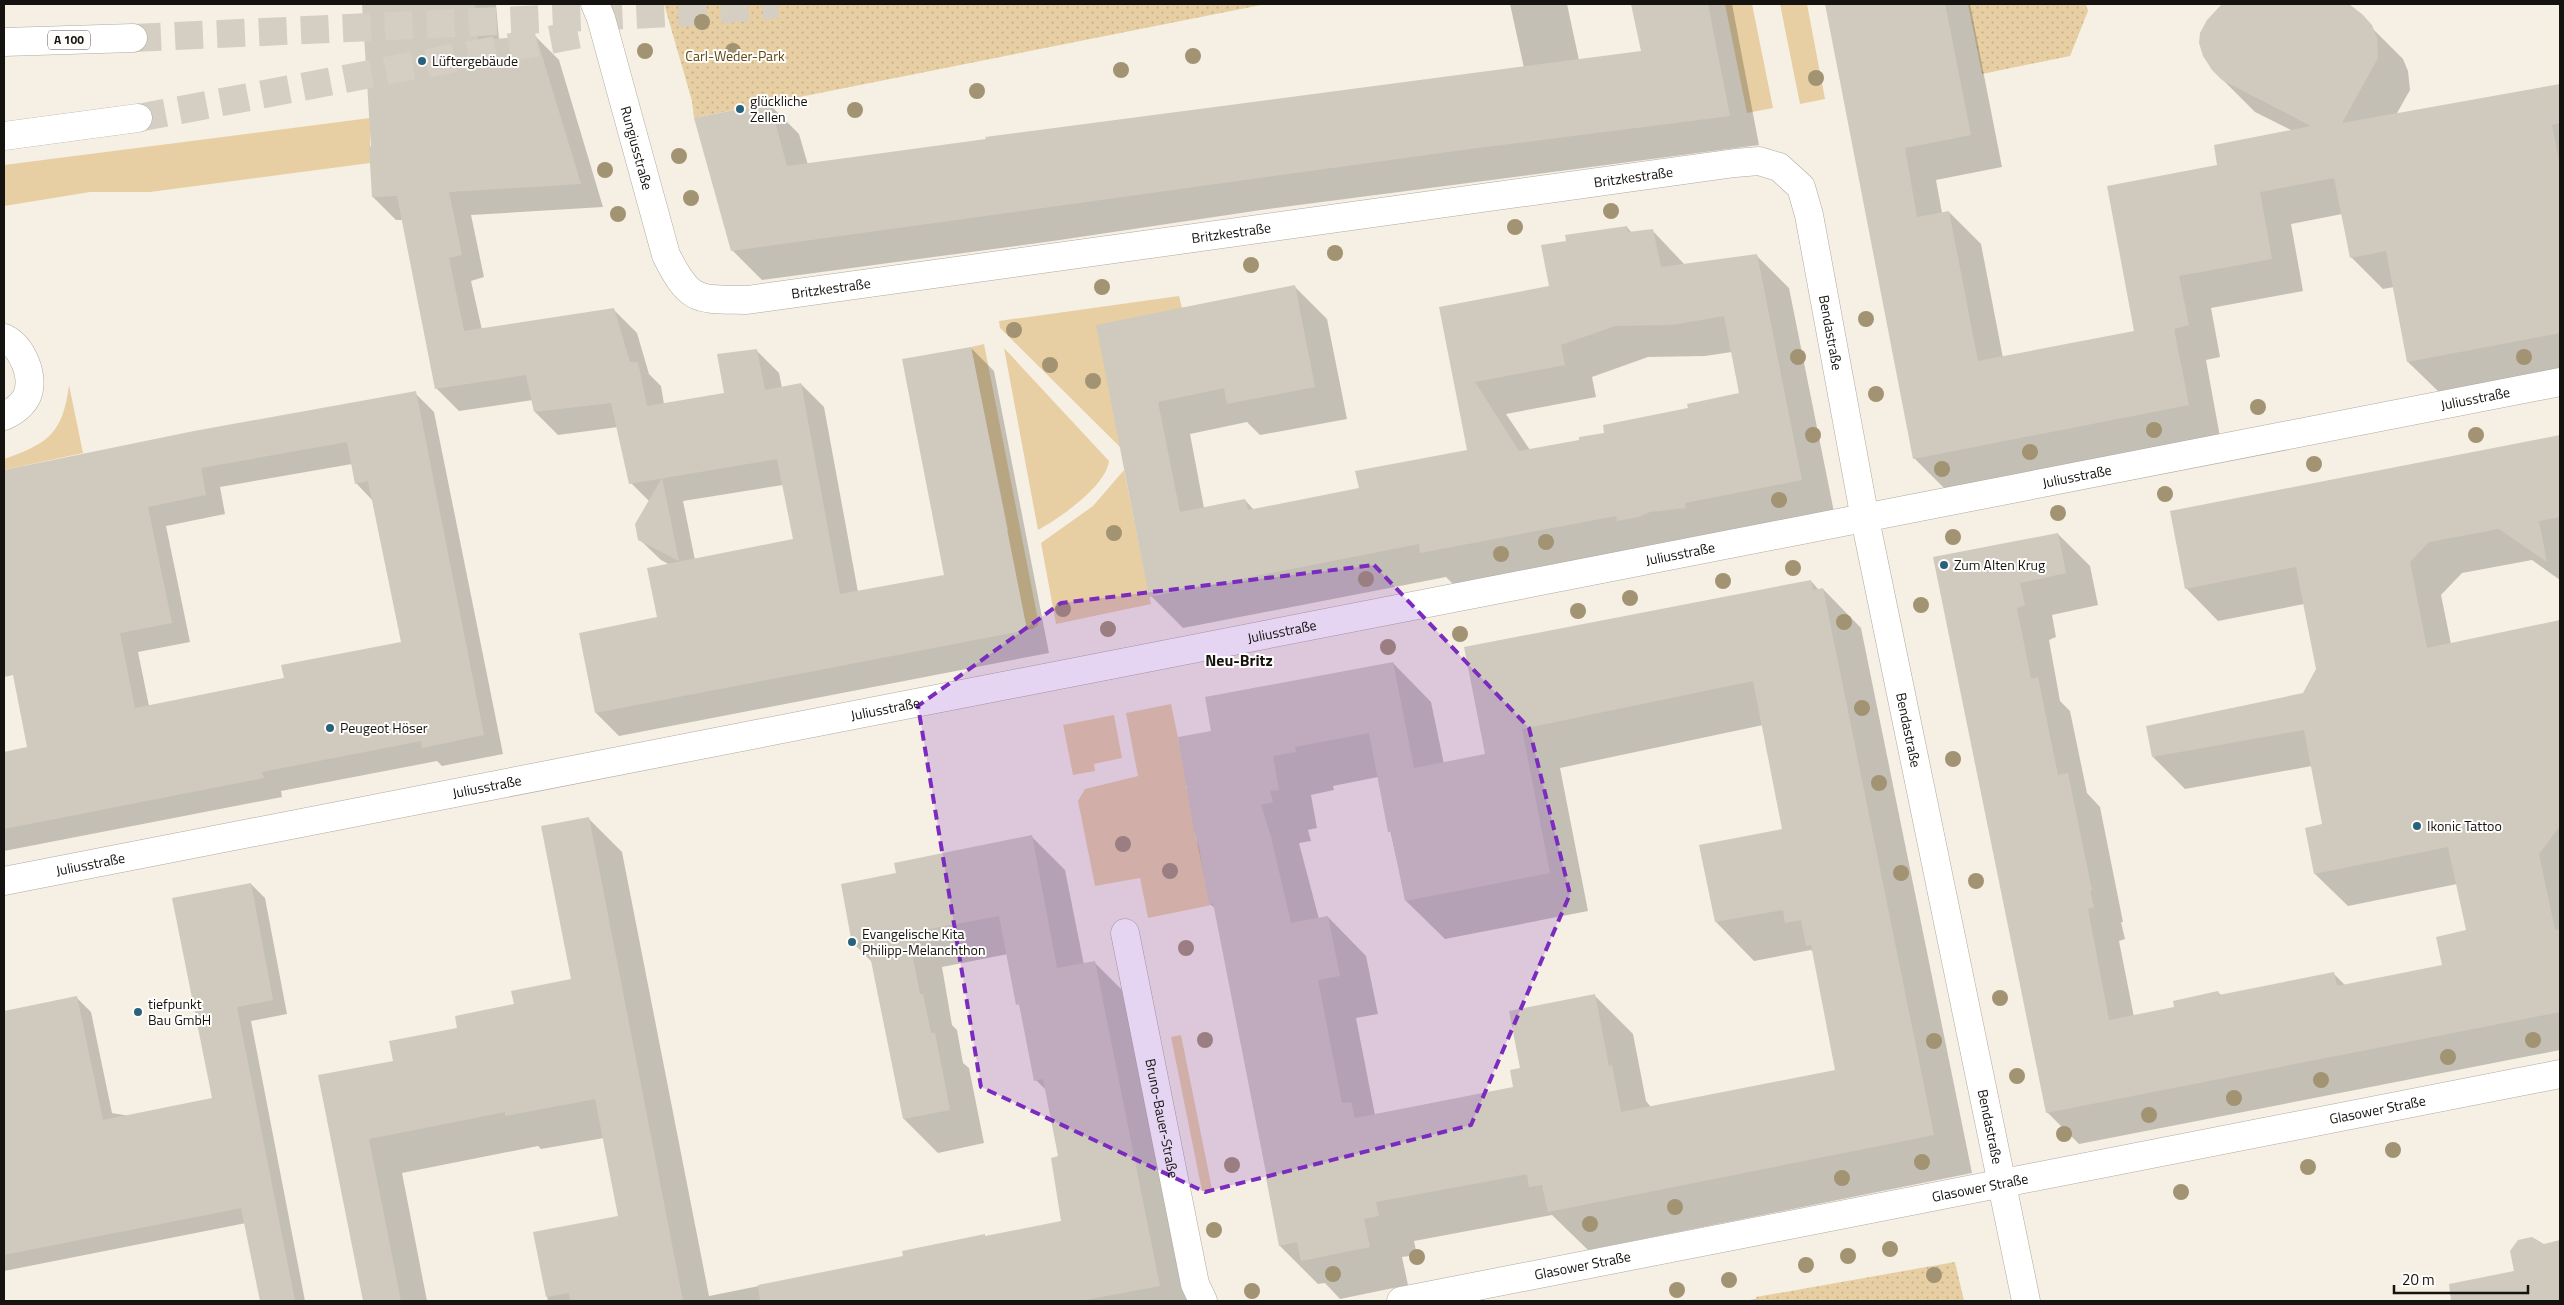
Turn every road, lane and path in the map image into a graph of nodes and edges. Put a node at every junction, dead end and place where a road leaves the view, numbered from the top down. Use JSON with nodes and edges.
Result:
{"nodes":[{"id":1,"x":595,"y":4,"type":"edge"},
{"id":2,"x":133,"y":38,"type":"tunnel mouth"},
{"id":3,"x":4,"y":42,"type":"edge"},
{"id":4,"x":138,"y":118,"type":"tunnel mouth"},
{"id":5,"x":4,"y":136,"type":"edge"},
{"id":6,"x":1778,"y":167,"type":"joint"},
{"id":7,"x":687,"y":289,"type":"joint"},
{"id":8,"x":4,"y":338,"type":"edge"},
{"id":9,"x":2560,"y":382,"type":"edge"},
{"id":10,"x":4,"y":416,"type":"edge"},
{"id":11,"x":1864,"y":519,"type":"junction"},
{"id":12,"x":4,"y":881,"type":"edge"},
{"id":13,"x":1125,"y":934,"type":"dead end"},
{"id":14,"x":2560,"y":1074,"type":"edge"},
{"id":15,"x":2002,"y":1185,"type":"junction"},
{"id":16,"x":1204,"y":1301,"type":"edge"},
{"id":17,"x":1401,"y":1301,"type":"edge"},
{"id":18,"x":2026,"y":1301,"type":"edge"}],
"edges":[{"from":1,"to":7,"type":"main road","name":"Rungiusstraße"},
{"from":2,"to":3,"type":"main road","number":"A 100"},
{"from":4,"to":5,"type":"main road"},
{"from":6,"to":7,"type":"main road","name":"Britzkestraße"},
{"from":6,"to":11,"type":"main road","name":"Bendastraße"},
{"from":8,"to":10,"type":"main road"},
{"from":9,"to":11,"type":"main road","name":"Juliusstraße"},
{"from":11,"to":12,"type":"main road","name":"Juliusstraße"},
{"from":11,"to":15,"type":"main road","name":"Bendastraße"},
{"from":13,"to":16,"type":"main road","name":"Bruno-Bauer-Straße"},
{"from":14,"to":15,"type":"main road","name":"Glasower Straße"},
{"from":15,"to":17,"type":"main road","name":"Glasower Straße"},
{"from":15,"to":18,"type":"main road","name":"Bendastraße"}]}
